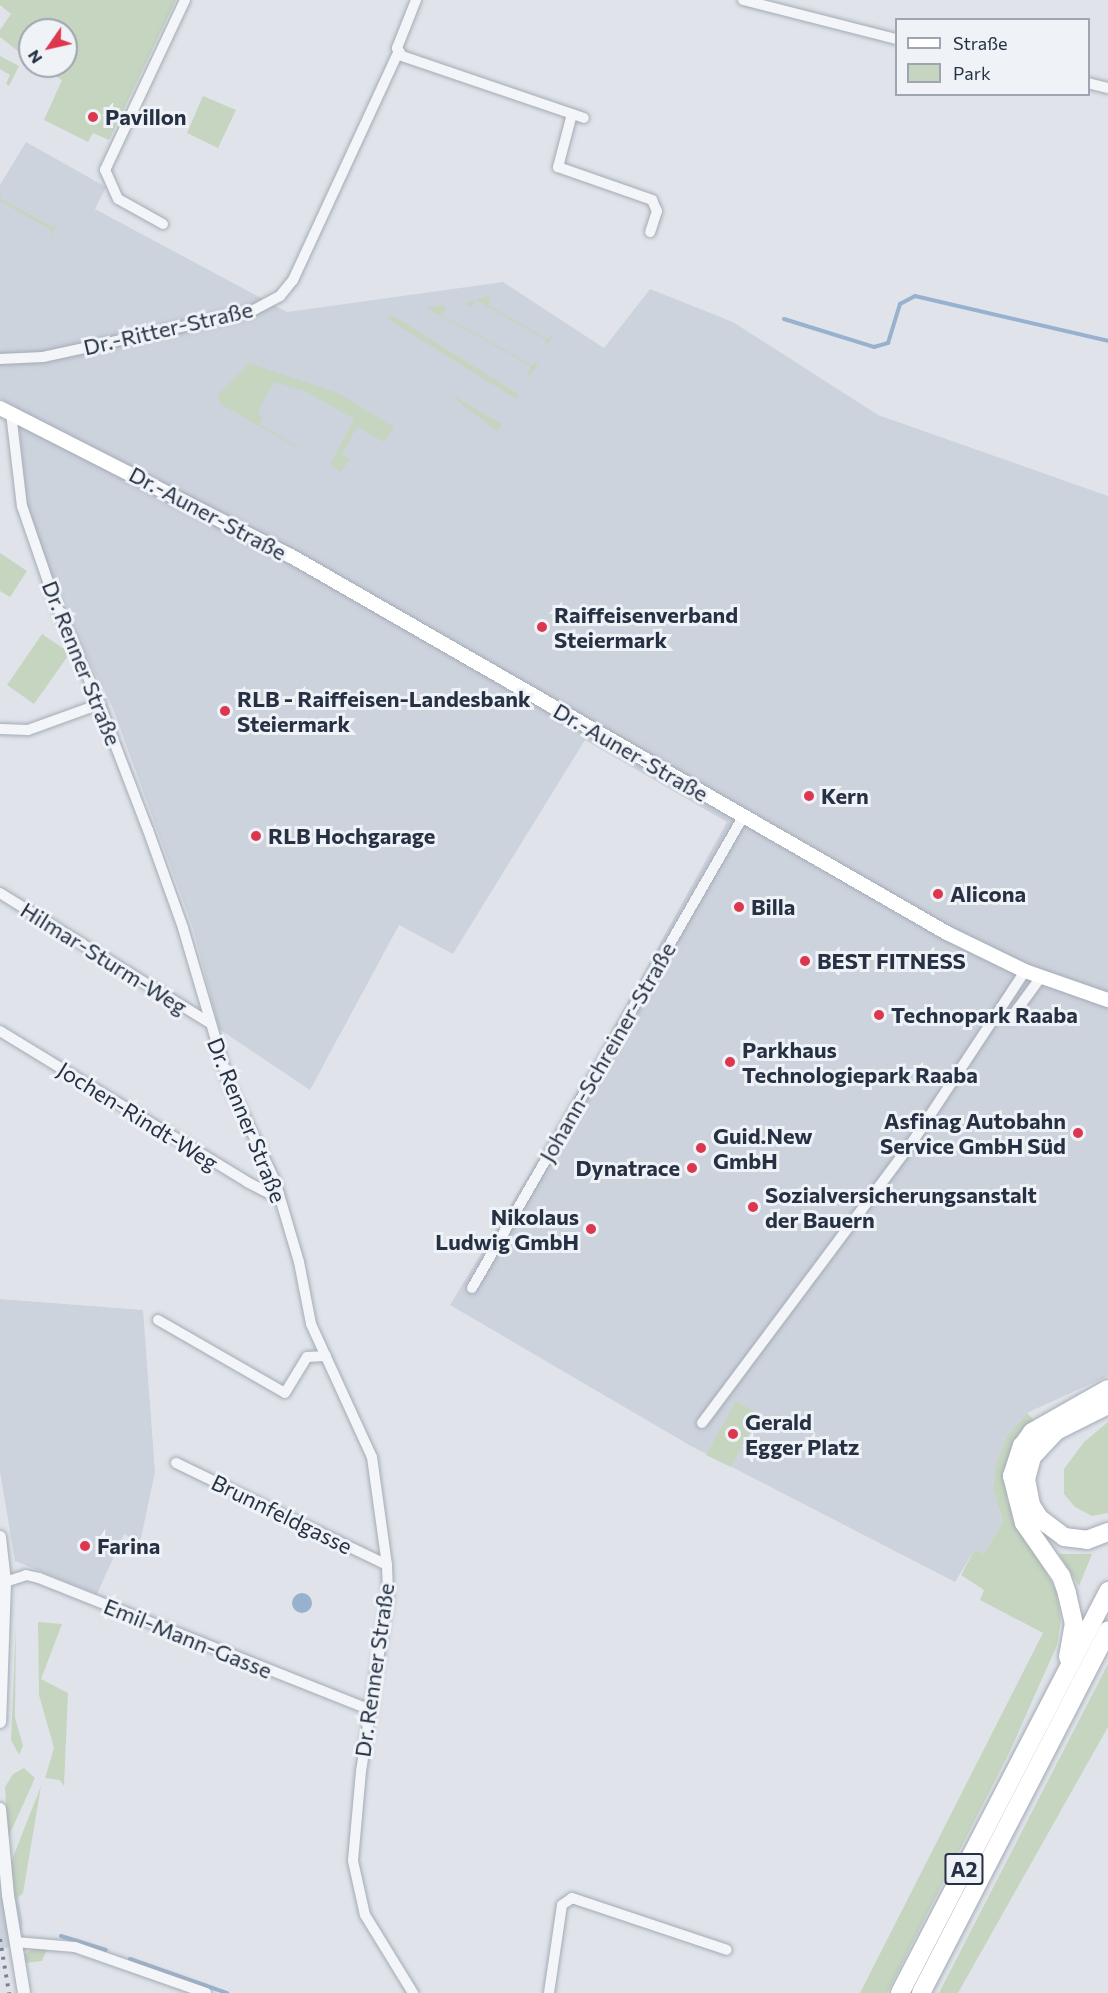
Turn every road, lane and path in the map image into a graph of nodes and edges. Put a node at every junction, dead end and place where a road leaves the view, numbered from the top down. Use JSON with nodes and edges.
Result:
{"nodes":[{"id":1,"x":185,"y":0,"type":"edge"},
{"id":2,"x":416,"y":0,"type":"edge"},
{"id":3,"x":743,"y":0,"type":"edge"},
{"id":4,"x":895,"y":38,"type":"edge"},
{"id":5,"x":398,"y":53,"type":"junction"},
{"id":6,"x":1090,"y":83,"type":"edge"},
{"id":7,"x":1108,"y":88,"type":"edge"},
{"id":8,"x":572,"y":114,"type":"junction"},
{"id":9,"x":584,"y":118,"type":"dead end"},
{"id":10,"x":163,"y":224,"type":"dead end"},
{"id":11,"x":650,"y":232,"type":"dead end"},
{"id":12,"x":0,"y":359,"type":"edge"},
{"id":13,"x":5,"y":411,"type":"edge"},
{"id":14,"x":100,"y":704,"type":"junction"},
{"id":15,"x":0,"y":729,"type":"edge"},
{"id":16,"x":742,"y":817,"type":"junction"},
{"id":17,"x":0,"y":893,"type":"edge"},
{"id":18,"x":1025,"y":971,"type":"junction"},
{"id":19,"x":1041,"y":977,"type":"junction"},
{"id":20,"x":1108,"y":1000,"type":"edge"},
{"id":21,"x":1011,"y":1018,"type":"dead end"},
{"id":22,"x":208,"y":1022,"type":"junction"},
{"id":23,"x":0,"y":1030,"type":"edge"},
{"id":24,"x":279,"y":1194,"type":"junction"},
{"id":25,"x":472,"y":1288,"type":"dead end"},
{"id":26,"x":158,"y":1320,"type":"dead end"},
{"id":27,"x":326,"y":1356,"type":"junction"},
{"id":28,"x":1108,"y":1389,"type":"edge"},
{"id":29,"x":1108,"y":1405,"type":"edge"},
{"id":30,"x":702,"y":1423,"type":"dead end"},
{"id":31,"x":176,"y":1463,"type":"dead end"},
{"id":32,"x":1108,"y":1532,"type":"edge"},
{"id":33,"x":0,"y":1537,"type":"edge"},
{"id":34,"x":387,"y":1565,"type":"junction"},
{"id":35,"x":5,"y":1582,"type":"junction"},
{"id":36,"x":1108,"y":1592,"type":"edge"},
{"id":37,"x":1108,"y":1630,"type":"edge"},
{"id":38,"x":1067,"y":1671,"type":"junction"},
{"id":39,"x":370,"y":1710,"type":"junction"},
{"id":40,"x":0,"y":1722,"type":"edge"},
{"id":41,"x":0,"y":1809,"type":"edge"},
{"id":42,"x":15,"y":1942,"type":"junction"},
{"id":43,"x":727,"y":1950,"type":"dead end"},
{"id":44,"x":24,"y":1993,"type":"edge"},
{"id":45,"x":206,"y":1993,"type":"edge"},
{"id":46,"x":413,"y":1993,"type":"edge"},
{"id":47,"x":549,"y":1993,"type":"edge"},
{"id":48,"x":900,"y":1993,"type":"edge"},
{"id":49,"x":921,"y":1993,"type":"edge"}],
"edges":[{"from":1,"to":10,"type":"street"},
{"from":2,"to":5,"type":"street","name":"Dr.-Ritter-Straße"},
{"from":3,"to":4,"type":"street"},
{"from":5,"to":8,"type":"street"},
{"from":5,"to":12,"type":"street","name":"Dr.-Ritter-Straße"},
{"from":6,"to":7,"type":"street"},
{"from":8,"to":9,"type":"street"},
{"from":8,"to":11,"type":"street"},
{"from":13,"to":14,"type":"street","name":"Dr. Renner Straße"},
{"from":13,"to":16,"type":"main road","name":"Dr.-Auner-Straße"},
{"from":14,"to":15,"type":"street"},
{"from":14,"to":22,"type":"street","name":"Dr. Renner Straße"},
{"from":16,"to":18,"type":"main road","name":"Dr.-Auner-Straße"},
{"from":16,"to":25,"type":"street","name":"Johann-Schreiner-Straße"},
{"from":17,"to":22,"type":"street","name":"Hilmar-Sturm-Weg"},
{"from":18,"to":19,"type":"main road","name":"Dr.-Auner-Straße"},
{"from":18,"to":30,"type":"street"},
{"from":19,"to":20,"type":"main road","name":"Dr.-Auner-Straße"},
{"from":19,"to":21,"type":"street"},
{"from":22,"to":24,"type":"street","name":"Dr. Renner Straße"},
{"from":23,"to":24,"type":"street","name":"Jochen-Rindt-Weg"},
{"from":24,"to":27,"type":"street","name":"Dr. Renner Straße"},
{"from":26,"to":27,"type":"street"},
{"from":27,"to":34,"type":"street","name":"Dr. Renner Straße"},
{"from":28,"to":38,"type":"highway"},
{"from":29,"to":32,"type":"highway"},
{"from":31,"to":34,"type":"street","name":"Brunnfeldgasse"},
{"from":33,"to":35,"type":"street"},
{"from":34,"to":39,"type":"street","name":"Dr. Renner Straße"},
{"from":35,"to":39,"type":"street","name":"Emil-Mann-Gasse"},
{"from":35,"to":40,"type":"street"},
{"from":36,"to":38,"type":"highway","number":"A2"},
{"from":37,"to":49,"type":"highway","number":"A2"},
{"from":38,"to":48,"type":"highway","number":"A2"},
{"from":39,"to":46,"type":"street","name":"Dr. Renner Straße"},
{"from":41,"to":42,"type":"street"},
{"from":42,"to":44,"type":"street"},
{"from":42,"to":45,"type":"street"},
{"from":43,"to":47,"type":"street"}]}
